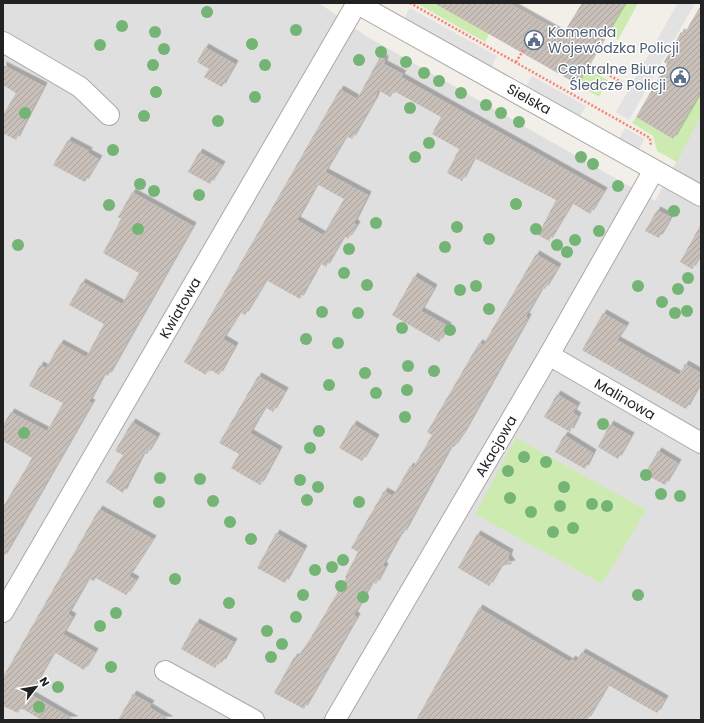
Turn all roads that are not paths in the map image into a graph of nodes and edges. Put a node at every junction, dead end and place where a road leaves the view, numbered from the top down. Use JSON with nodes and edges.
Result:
{"nodes":[{"id":1,"x":357,"y":3,"type":"edge"},
{"id":2,"x":3,"y":42,"type":"edge"},
{"id":3,"x":109,"y":114,"type":"dead end"},
{"id":4,"x":653,"y":161,"type":"junction"},
{"id":5,"x":701,"y":196,"type":"edge"},
{"id":6,"x":549,"y":355,"type":"junction"},
{"id":7,"x":701,"y":443,"type":"edge"},
{"id":8,"x":3,"y":612,"type":"edge"},
{"id":9,"x":165,"y":672,"type":"dead end"},
{"id":10,"x":254,"y":720,"type":"edge"},
{"id":11,"x":335,"y":720,"type":"edge"}],
"edges":[{"from":1,"to":4,"type":"street","name":"Sielska"},
{"from":1,"to":8,"type":"street","name":"Kwiatowa"},
{"from":2,"to":3,"type":"street"},
{"from":4,"to":5,"type":"street","name":"Sielska"},
{"from":4,"to":6,"type":"street","name":"Akacjowa"},
{"from":6,"to":7,"type":"street","name":"Malinowa"},
{"from":6,"to":11,"type":"street","name":"Akacjowa"},
{"from":9,"to":10,"type":"street"}]}
